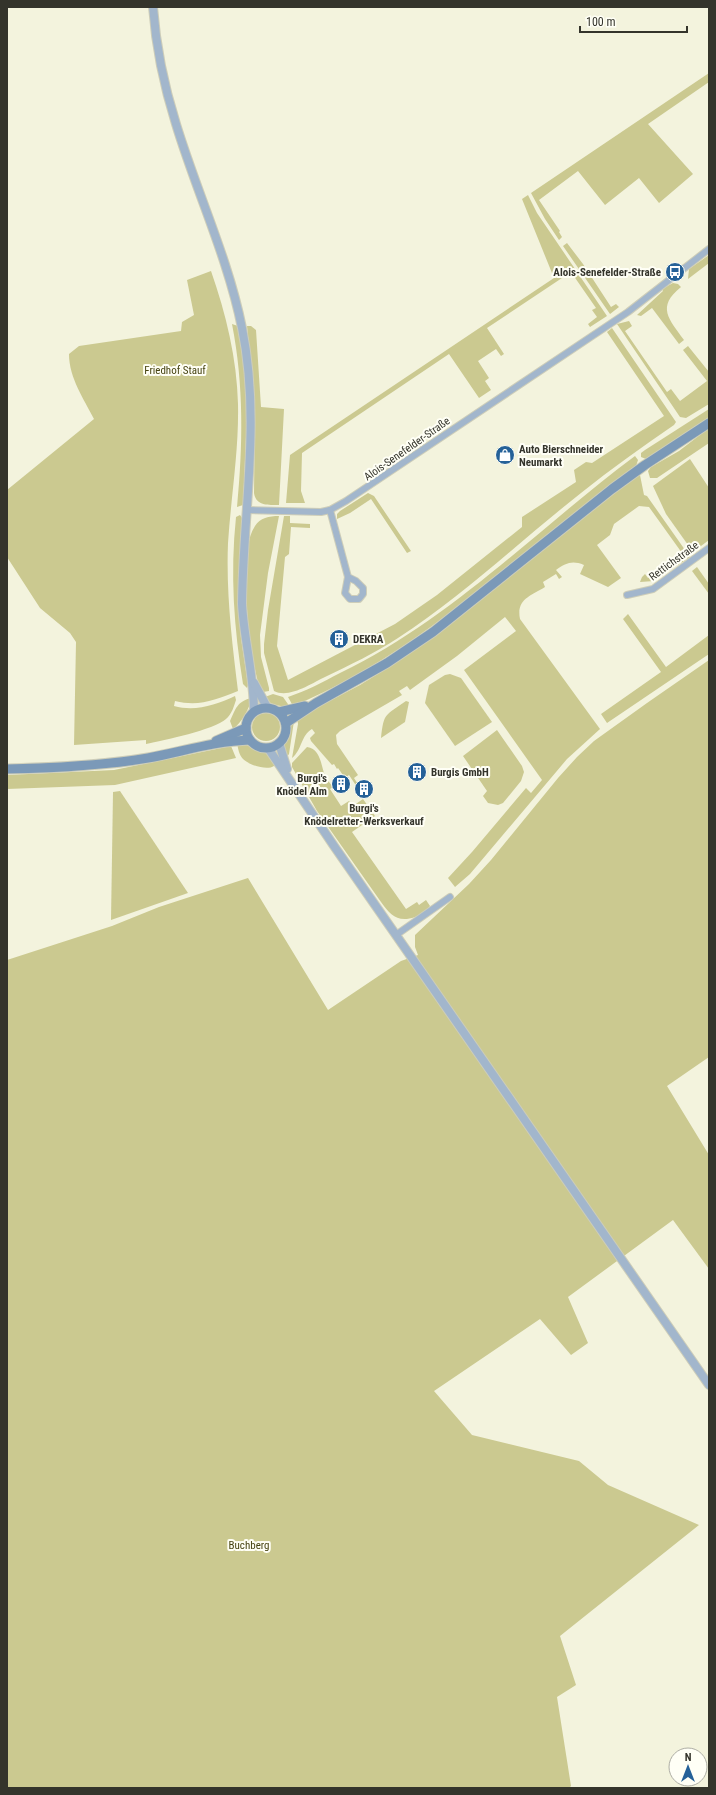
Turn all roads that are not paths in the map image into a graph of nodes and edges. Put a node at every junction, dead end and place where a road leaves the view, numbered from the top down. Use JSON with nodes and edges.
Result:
{"nodes":[{"id":1,"x":153,"y":7,"type":"edge"},
{"id":2,"x":709,"y":249,"type":"edge"},
{"id":3,"x":709,"y":423,"type":"edge"},
{"id":4,"x":247,"y":510,"type":"junction"},
{"id":5,"x":330,"y":510,"type":"junction"},
{"id":6,"x":709,"y":548,"type":"edge"},
{"id":7,"x":348,"y":577,"type":"dead end"},
{"id":8,"x":627,"y":595,"type":"dead end"},
{"id":9,"x":252,"y":679,"type":"junction"},
{"id":10,"x":316,"y":703,"type":"junction"},
{"id":11,"x":267,"y":708,"type":"junction"},
{"id":12,"x":254,"y":712,"type":"junction"},
{"id":13,"x":279,"y":712,"type":"junction"},
{"id":14,"x":286,"y":723,"type":"junction"},
{"id":15,"x":246,"y":728,"type":"junction"},
{"id":16,"x":250,"y":740,"type":"junction"},
{"id":17,"x":279,"y":743,"type":"junction"},
{"id":18,"x":204,"y":746,"type":"junction"},
{"id":19,"x":268,"y":748,"type":"junction"},
{"id":20,"x":7,"y":769,"type":"edge"},
{"id":21,"x":292,"y":782,"type":"junction"},
{"id":22,"x":450,"y":897,"type":"dead end"},
{"id":23,"x":396,"y":935,"type":"junction"},
{"id":24,"x":709,"y":1385,"type":"edge"}],
"edges":[{"from":1,"to":4,"type":"street"},
{"from":2,"to":5,"type":"street","name":"Alois-Senefelder-Straße"},
{"from":3,"to":10,"type":"main road"},
{"from":4,"to":5,"type":"street","name":"Alois-Senefelder-Straße"},
{"from":4,"to":9,"type":"street"},
{"from":5,"to":7,"type":"street"},
{"from":6,"to":8,"type":"street","name":"Rettichstraße"},
{"from":9,"to":11,"type":"street"},
{"from":9,"to":12,"type":"street"},
{"from":10,"to":13,"type":"main road"},
{"from":10,"to":14,"type":"main road"},
{"from":11,"to":12,"type":"main road"},
{"from":11,"to":13,"type":"main road"},
{"from":12,"to":15,"type":"main road"},
{"from":13,"to":14,"type":"main road"},
{"from":14,"to":17,"type":"main road"},
{"from":15,"to":16,"type":"main road"},
{"from":15,"to":18,"type":"main road"},
{"from":16,"to":18,"type":"main road"},
{"from":16,"to":19,"type":"main road"},
{"from":17,"to":19,"type":"main road"},
{"from":17,"to":21,"type":"street"},
{"from":18,"to":20,"type":"main road"},
{"from":19,"to":21,"type":"street"},
{"from":21,"to":23,"type":"street"},
{"from":22,"to":23,"type":"street"},
{"from":23,"to":24,"type":"street"}]}
